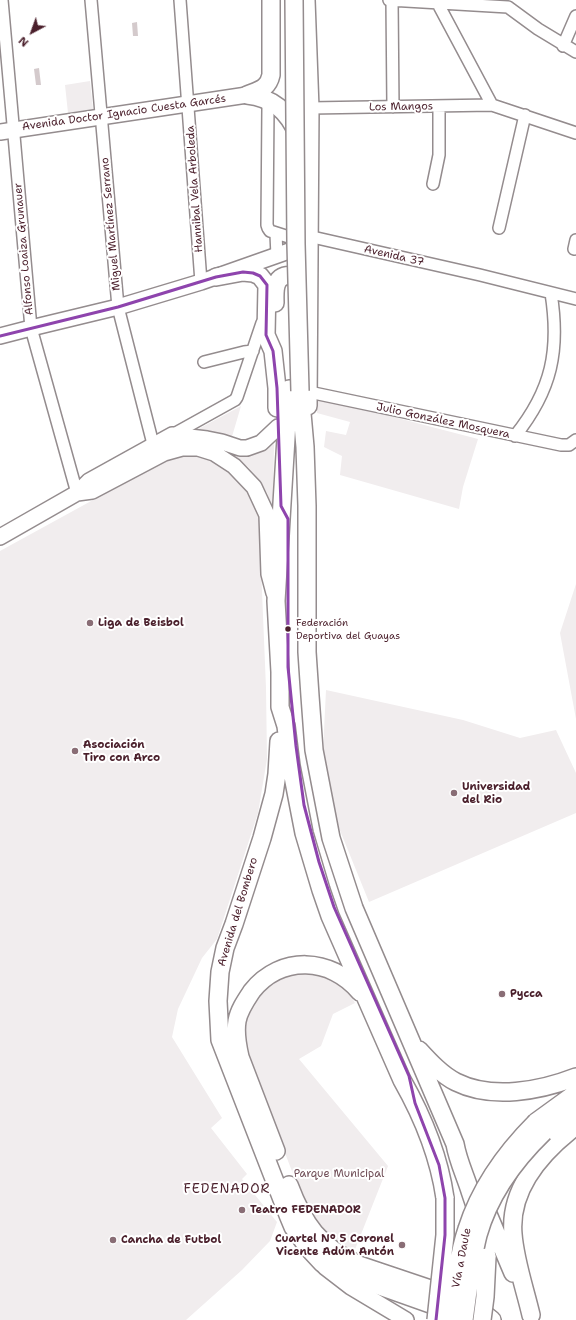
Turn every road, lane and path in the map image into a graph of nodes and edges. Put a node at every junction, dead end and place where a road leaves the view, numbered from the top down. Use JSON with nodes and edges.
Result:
{"nodes":[{"id":1,"x":2,"y":0,"type":"edge"},
{"id":2,"x":91,"y":0,"type":"edge"},
{"id":3,"x":180,"y":0,"type":"edge"},
{"id":4,"x":271,"y":0,"type":"edge"},
{"id":5,"x":283,"y":0,"type":"edge"},
{"id":6,"x":294,"y":0,"type":"edge"},
{"id":7,"x":306,"y":0,"type":"edge"},
{"id":8,"x":391,"y":0,"type":"edge"},
{"id":9,"x":437,"y":2,"type":"junction"},
{"id":10,"x":509,"y":4,"type":"edge"},
{"id":11,"x":576,"y":16,"type":"edge"},
{"id":12,"x":563,"y":46,"type":"junction"},
{"id":13,"x":576,"y":52,"type":"edge"},
{"id":14,"x":308,"y":57,"type":"junction"},
{"id":15,"x":271,"y":61,"type":"junction"},
{"id":16,"x":247,"y":96,"type":"junction"},
{"id":17,"x":188,"y":104,"type":"junction"},
{"id":18,"x":492,"y":105,"type":"junction"},
{"id":19,"x":439,"y":106,"type":"junction"},
{"id":20,"x":268,"y":107,"type":"dead end"},
{"id":21,"x":394,"y":107,"type":"junction"},
{"id":22,"x":310,"y":108,"type":"junction"},
{"id":23,"x":286,"y":115,"type":"junction"},
{"id":24,"x":525,"y":115,"type":"junction"},
{"id":25,"x":100,"y":117,"type":"junction"},
{"id":26,"x":7,"y":130,"type":"edge"},
{"id":27,"x":576,"y":133,"type":"edge"},
{"id":28,"x":309,"y":163,"type":"junction"},
{"id":29,"x":433,"y":184,"type":"dead end"},
{"id":30,"x":499,"y":228,"type":"dead end"},
{"id":31,"x":288,"y":243,"type":"junction"},
{"id":32,"x":208,"y":279,"type":"junction"},
{"id":33,"x":309,"y":287,"type":"junction"},
{"id":34,"x":551,"y":293,"type":"junction"},
{"id":35,"x":576,"y":299,"type":"edge"},
{"id":36,"x":118,"y":307,"type":"junction"},
{"id":37,"x":267,"y":309,"type":"junction"},
{"id":38,"x":31,"y":328,"type":"junction"},
{"id":39,"x":0,"y":336,"type":"edge"},
{"id":40,"x":253,"y":351,"type":"junction"},
{"id":41,"x":274,"y":351,"type":"junction"},
{"id":42,"x":204,"y":362,"type":"dead end"},
{"id":43,"x":299,"y":390,"type":"junction"},
{"id":44,"x":278,"y":427,"type":"junction"},
{"id":45,"x":172,"y":435,"type":"junction"},
{"id":46,"x":515,"y":436,"type":"junction"},
{"id":47,"x":576,"y":440,"type":"edge"},
{"id":48,"x":153,"y":444,"type":"junction"},
{"id":49,"x":77,"y":493,"type":"junction"},
{"id":50,"x":281,"y":506,"type":"junction"},
{"id":51,"x":0,"y":538,"type":"edge"},
{"id":52,"x":276,"y":601,"type":"junction"},
{"id":53,"x":280,"y":707,"type":"junction"},
{"id":54,"x":368,"y":1001,"type":"junction"},
{"id":55,"x":412,"y":1041,"type":"junction"},
{"id":56,"x":576,"y":1077,"type":"edge"},
{"id":57,"x":576,"y":1093,"type":"edge"},
{"id":58,"x":576,"y":1109,"type":"edge"},
{"id":59,"x":576,"y":1126,"type":"edge"},
{"id":60,"x":540,"y":1128,"type":"junction"},
{"id":61,"x":455,"y":1144,"type":"junction"},
{"id":62,"x":322,"y":1263,"type":"junction"},
{"id":63,"x":532,"y":1317,"type":"edge"},
{"id":64,"x":406,"y":1320,"type":"edge"},
{"id":65,"x":436,"y":1320,"type":"edge"},
{"id":66,"x":452,"y":1320,"type":"edge"},
{"id":67,"x":464,"y":1320,"type":"edge"},
{"id":68,"x":468,"y":1320,"type":"edge"},
{"id":69,"x":482,"y":1320,"type":"edge"},
{"id":70,"x":492,"y":1320,"type":"edge"}],
"edges":[{"from":1,"to":26,"type":"street","name":"Alfonso Loaiza Grunauer"},
{"from":2,"to":25,"type":"street","name":"Miguel Martínez Serrano"},
{"from":3,"to":17,"type":"street","name":"Hannibal Vela Arboleda"},
{"from":4,"to":15,"type":"main road"},
{"from":5,"to":43,"type":"main road"},
{"from":6,"to":43,"type":"main road","bridge":true},
{"from":7,"to":14,"type":"main road"},
{"from":8,"to":9,"type":"street"},
{"from":8,"to":21,"type":"street"},
{"from":9,"to":10,"type":"street"},
{"from":9,"to":18,"type":"street"},
{"from":10,"to":12,"type":"street"},
{"from":11,"to":12,"type":"street"},
{"from":12,"to":13,"type":"street"},
{"from":14,"to":15,"type":"main road"},
{"from":14,"to":22,"type":"main road"},
{"from":15,"to":16,"type":"main road"},
{"from":16,"to":17,"type":"street","name":"Avenida Doctor Ignacio Cuesta Garcés"},
{"from":16,"to":23,"type":"main road"},
{"from":17,"to":25,"type":"street","name":"Avenida Doctor Ignacio Cuesta Garcés"},
{"from":17,"to":32,"type":"street","name":"Hannibal Vela Arboleda"},
{"from":18,"to":19,"type":"street","name":"Los Mangos"},
{"from":18,"to":24,"type":"street","name":"Los Mangos"},
{"from":19,"to":21,"type":"street","name":"Los Mangos"},
{"from":19,"to":29,"type":"street"},
{"from":20,"to":31,"type":"street"},
{"from":21,"to":22,"type":"street","name":"Los Mangos"},
{"from":22,"to":28,"type":"main road"},
{"from":23,"to":28,"type":"main road"},
{"from":23,"to":31,"type":"main road"},
{"from":24,"to":27,"type":"street","name":"Los Mangos"},
{"from":24,"to":30,"type":"street"},
{"from":25,"to":26,"type":"street","name":"Avenida Doctor Ignacio Cuesta Garcés"},
{"from":25,"to":36,"type":"street","name":"Miguel Martínez Serrano"},
{"from":26,"to":38,"type":"street","name":"Alfonso Loaiza Grunauer"},
{"from":28,"to":31,"type":"main road"},
{"from":31,"to":32,"type":"street"},
{"from":31,"to":33,"type":"main road"},
{"from":31,"to":34,"type":"street","name":"Avenida 37"},
{"from":32,"to":36,"type":"street"},
{"from":32,"to":37,"type":"main road"},
{"from":33,"to":41,"type":"main road"},
{"from":33,"to":43,"type":"main road"},
{"from":34,"to":35,"type":"street","name":"Avenida 37"},
{"from":34,"to":46,"type":"street"},
{"from":36,"to":38,"type":"street"},
{"from":36,"to":48,"type":"street","name":"Miguel Martínez Serrano"},
{"from":37,"to":40,"type":"street"},
{"from":37,"to":41,"type":"main road"},
{"from":38,"to":39,"type":"street"},
{"from":38,"to":49,"type":"street","name":"Alfonso Loaiza Grunauer"},
{"from":40,"to":42,"type":"street"},
{"from":40,"to":45,"type":"street"},
{"from":41,"to":44,"type":"main road"},
{"from":43,"to":46,"type":"street","name":"Julio González Mosquera"},
{"from":43,"to":50,"type":"main road"},
{"from":43,"to":55,"type":"main road"},
{"from":44,"to":45,"type":"street"},
{"from":44,"to":50,"type":"main road"},
{"from":45,"to":48,"type":"street"},
{"from":46,"to":47,"type":"street","name":"Julio González Mosquera"},
{"from":48,"to":49,"type":"street"},
{"from":49,"to":51,"type":"street"},
{"from":49,"to":52,"type":"street"},
{"from":50,"to":52,"type":"main road","name":"Avenida del Bombero"},
{"from":52,"to":53,"type":"main road","name":"Avenida del Bombero"},
{"from":53,"to":54,"type":"main road","name":"Vía a Daule"},
{"from":53,"to":62,"type":"main road","name":"Avenida del Bombero"},
{"from":54,"to":65,"type":"main road","name":"Vía a Daule","bridge":true},
{"from":54,"to":70,"type":"main road"},
{"from":55,"to":56,"type":"main road"},
{"from":55,"to":61,"type":"main road"},
{"from":57,"to":60,"type":"main road","name":"Vía a Daule"},
{"from":58,"to":60,"type":"main road","name":"Vía a Daule"},
{"from":59,"to":63,"type":"main road"},
{"from":60,"to":66,"type":"main road","name":"Vía a Daule","bridge":true},
{"from":60,"to":67,"type":"main road","name":"Vía a Daule","bridge":true},
{"from":61,"to":63,"type":"main road"},
{"from":61,"to":69,"type":"main road","bridge":true},
{"from":62,"to":64,"type":"street","name":"Avenida del Bombero"},
{"from":62,"to":68,"type":"main road","name":"Avenida del Bombero"}]}
